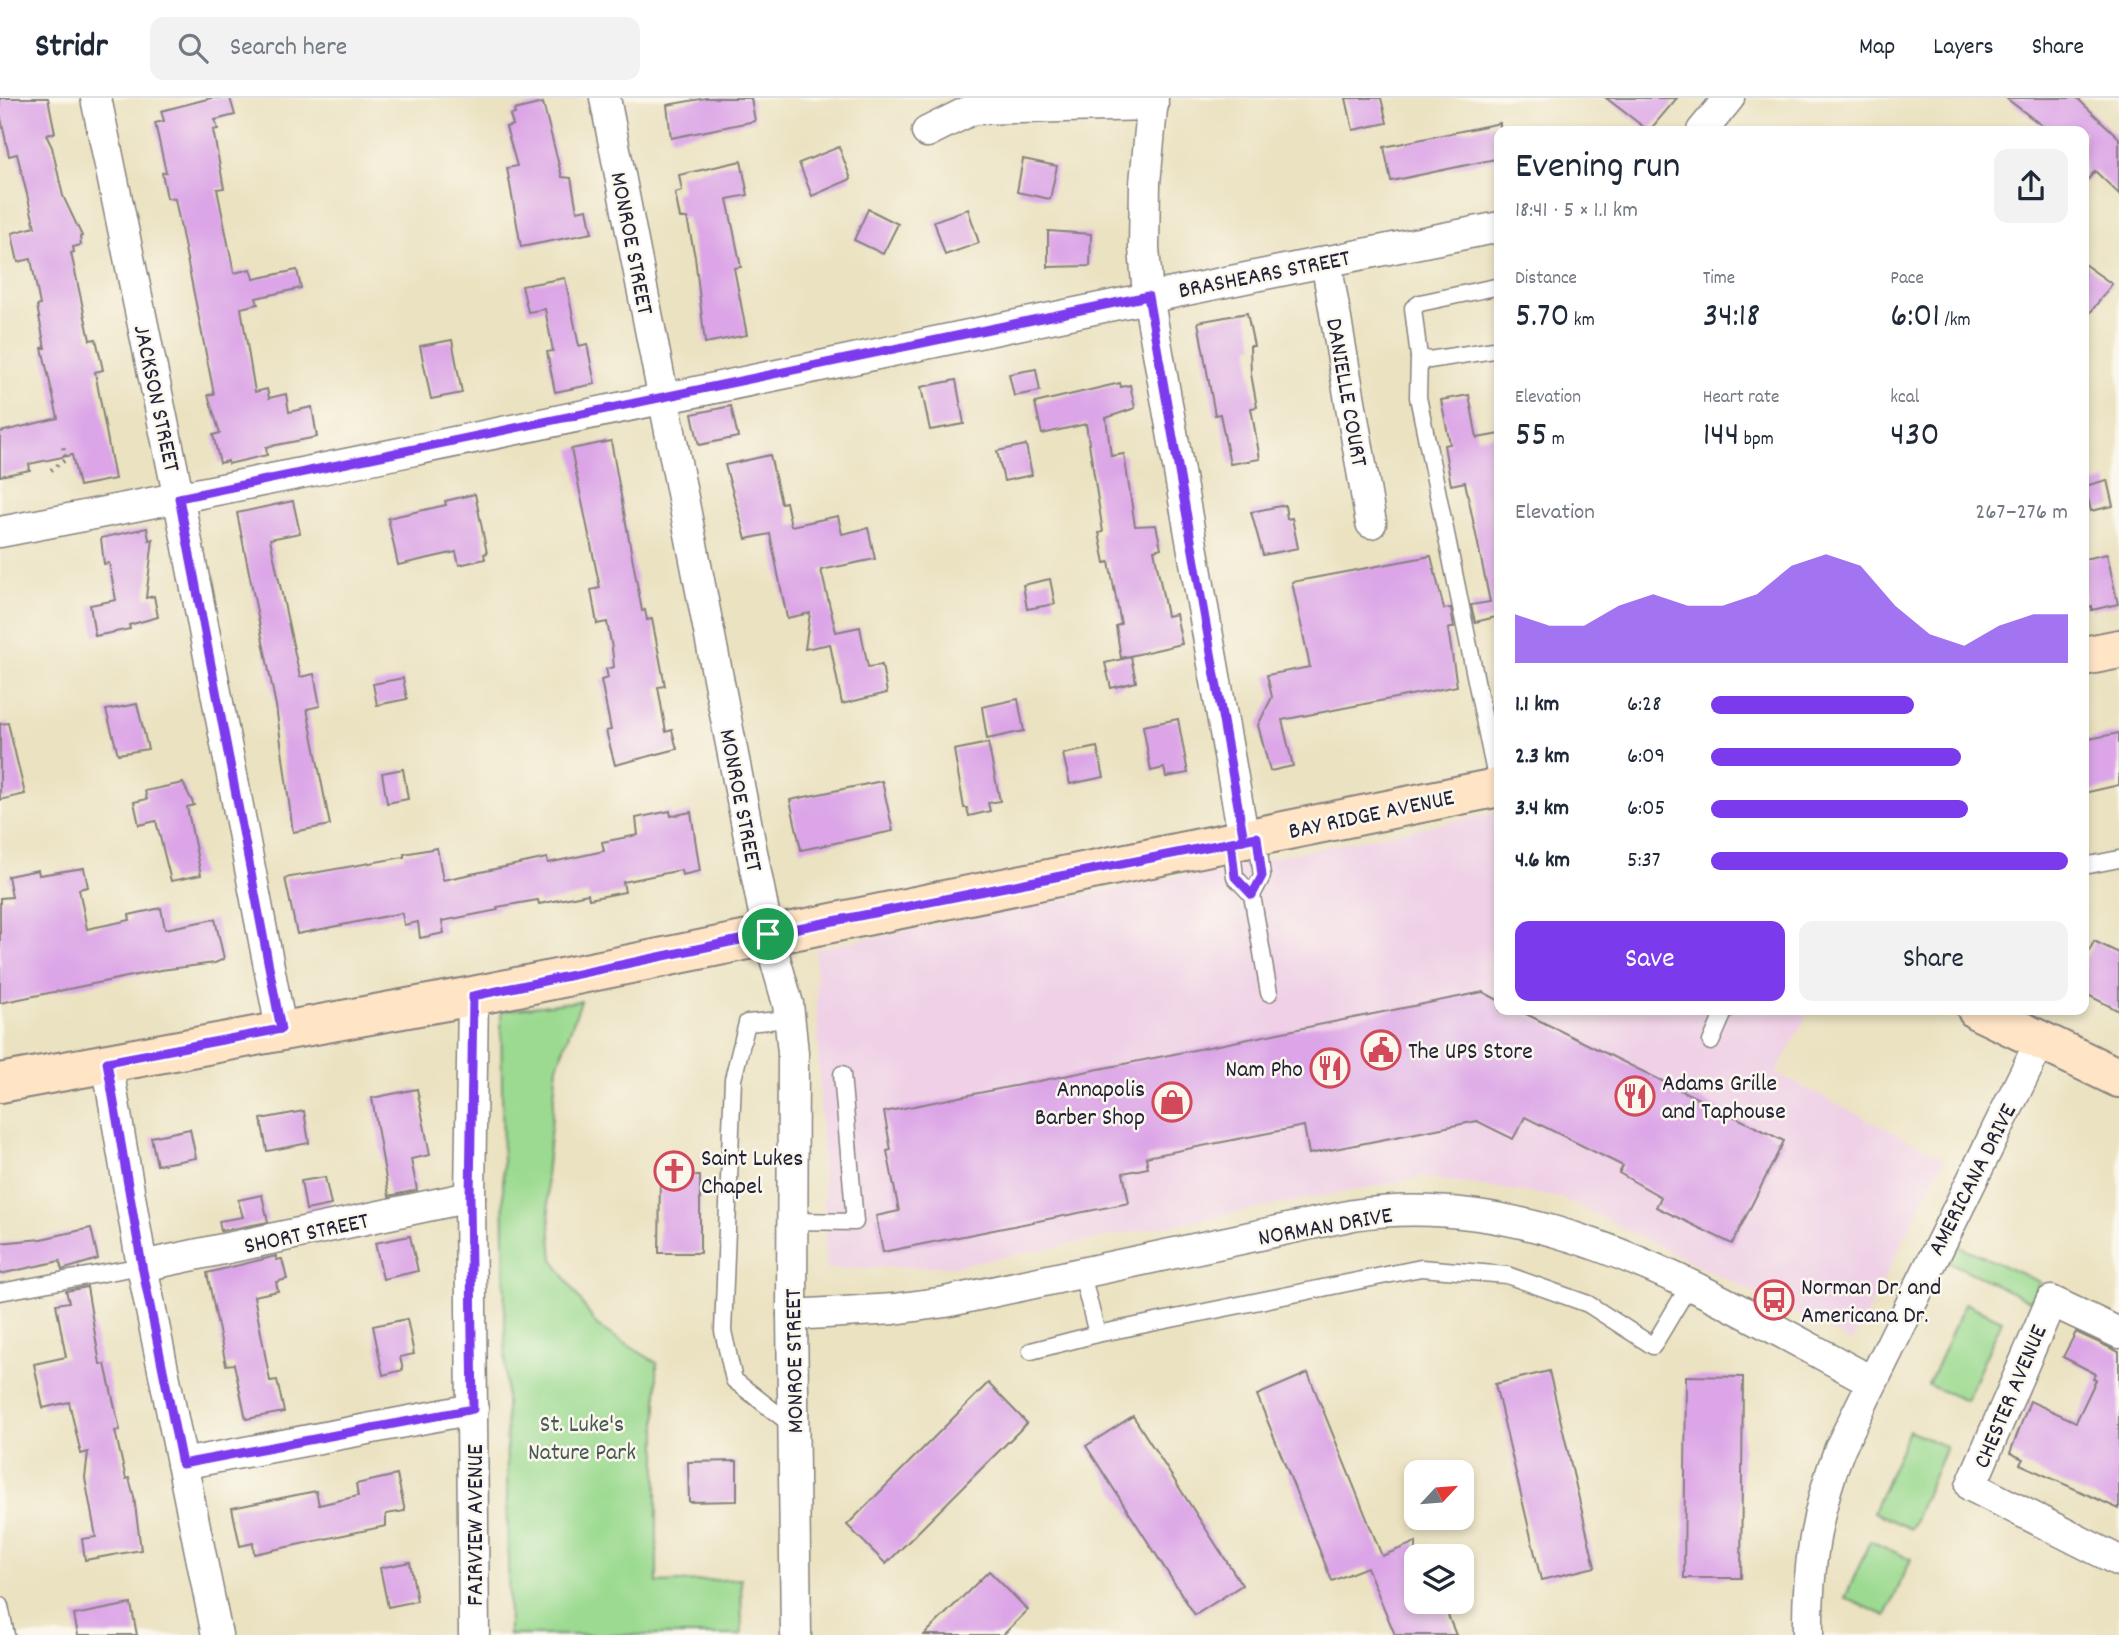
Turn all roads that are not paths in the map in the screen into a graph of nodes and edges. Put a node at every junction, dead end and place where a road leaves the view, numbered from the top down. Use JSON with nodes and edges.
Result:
{"nodes":[{"id":1,"x":96,"y":98,"type":"edge"},
{"id":2,"x":605,"y":98,"type":"edge"},
{"id":3,"x":1729,"y":98,"type":"edge"},
{"id":4,"x":1153,"y":102,"type":"edge"},
{"id":5,"x":1706,"y":126,"type":"edge"},
{"id":6,"x":927,"y":132,"type":"dead end"},
{"id":7,"x":1494,"y":228,"type":"edge"},
{"id":8,"x":1326,"y":261,"type":"junction"},
{"id":9,"x":1494,"y":287,"type":"edge"},
{"id":10,"x":1148,"y":296,"type":"junction"},
{"id":11,"x":1494,"y":350,"type":"edge"},
{"id":12,"x":1419,"y":357,"type":"junction"},
{"id":13,"x":662,"y":398,"type":"junction"},
{"id":14,"x":179,"y":498,"type":"junction"},
{"id":15,"x":1371,"y":523,"type":"dead end"},
{"id":16,"x":0,"y":532,"type":"edge"},
{"id":17,"x":2119,"y":649,"type":"edge"},
{"id":18,"x":2089,"y":655,"type":"edge"},
{"id":19,"x":1490,"y":781,"type":"edge"},
{"id":20,"x":1244,"y":840,"type":"junction"},
{"id":21,"x":2119,"y":859,"type":"edge"},
{"id":22,"x":2089,"y":865,"type":"edge"},
{"id":23,"x":1252,"y":895,"type":"junction"},
{"id":24,"x":768,"y":934,"type":"junction"},
{"id":25,"x":1269,"y":993,"type":"dead end"},
{"id":26,"x":473,"y":996,"type":"junction"},
{"id":27,"x":1723,"y":1015,"type":"edge"},
{"id":28,"x":1987,"y":1015,"type":"edge"},
{"id":29,"x":789,"y":1019,"type":"junction"},
{"id":30,"x":281,"y":1029,"type":"junction"},
{"id":31,"x":2041,"y":1041,"type":"junction"},
{"id":32,"x":1710,"y":1042,"type":"dead end"},
{"id":33,"x":107,"y":1062,"type":"junction"},
{"id":34,"x":842,"y":1074,"type":"dead end"},
{"id":35,"x":2119,"y":1078,"type":"edge"},
{"id":36,"x":0,"y":1083,"type":"edge"},
{"id":37,"x":470,"y":1198,"type":"junction"},
{"id":38,"x":792,"y":1221,"type":"junction"},
{"id":39,"x":142,"y":1266,"type":"junction"},
{"id":40,"x":1082,"y":1274,"type":"junction"},
{"id":41,"x":1690,"y":1284,"type":"junction"},
{"id":42,"x":0,"y":1292,"type":"edge"},
{"id":43,"x":792,"y":1315,"type":"junction"},
{"id":44,"x":2119,"y":1333,"type":"edge"},
{"id":45,"x":1097,"y":1334,"type":"junction"},
{"id":46,"x":1031,"y":1351,"type":"dead end"},
{"id":47,"x":1871,"y":1381,"type":"junction"},
{"id":48,"x":473,"y":1409,"type":"junction"},
{"id":49,"x":793,"y":1426,"type":"junction"},
{"id":50,"x":182,"y":1464,"type":"junction"},
{"id":51,"x":2119,"y":1561,"type":"edge"},
{"id":52,"x":0,"y":1606,"type":"edge"},
{"id":53,"x":6,"y":1635,"type":"edge"},
{"id":54,"x":217,"y":1635,"type":"edge"},
{"id":55,"x":474,"y":1635,"type":"edge"},
{"id":56,"x":796,"y":1635,"type":"edge"},
{"id":57,"x":1808,"y":1635,"type":"edge"}],
"edges":[{"from":1,"to":14,"type":"street","name":"JACKSON STREET"},
{"from":2,"to":13,"type":"street","name":"MONROE STREET"},
{"from":3,"to":5,"type":"street"},
{"from":4,"to":6,"type":"street"},
{"from":4,"to":10,"type":"street"},
{"from":7,"to":8,"type":"street","name":"BRASHEARS STREET"},
{"from":8,"to":10,"type":"street","name":"BRASHEARS STREET"},
{"from":8,"to":15,"type":"street","name":"DANIELLE COURT"},
{"from":9,"to":12,"type":"lane"},
{"from":10,"to":13,"type":"street","name":"BRASHEARS STREET"},
{"from":10,"to":20,"type":"street"},
{"from":11,"to":12,"type":"lane"},
{"from":12,"to":19,"type":"lane"},
{"from":13,"to":14,"type":"street","name":"BRASHEARS STREET"},
{"from":13,"to":24,"type":"street","name":"MONROE STREET"},
{"from":14,"to":16,"type":"street","name":"BRASHEARS STREET"},
{"from":14,"to":30,"type":"street","name":"JACKSON STREET"},
{"from":17,"to":18,"type":"main road"},
{"from":19,"to":20,"type":"main road","name":"BAY RIDGE AVENUE"},
{"from":20,"to":23,"type":"lane"},
{"from":20,"to":23,"type":"lane"},
{"from":20,"to":24,"type":"main road","name":"BAY RIDGE AVENUE"},
{"from":21,"to":22,"type":"lane"},
{"from":23,"to":25,"type":"lane"},
{"from":24,"to":26,"type":"main road","name":"BAY RIDGE AVENUE"},
{"from":24,"to":29,"type":"street","name":"MONROE STREET"},
{"from":26,"to":30,"type":"main road","name":"BAY RIDGE AVENUE"},
{"from":26,"to":37,"type":"street","name":"FAIRVIEW AVENUE"},
{"from":27,"to":32,"type":"lane"},
{"from":28,"to":31,"type":"main road"},
{"from":29,"to":38,"type":"street","name":"MONROE STREET"},
{"from":29,"to":49,"type":"lane"},
{"from":30,"to":33,"type":"main road","name":"BAY RIDGE AVENUE"},
{"from":31,"to":35,"type":"main road"},
{"from":31,"to":47,"type":"street","name":"AMERICANA DRIVE"},
{"from":33,"to":36,"type":"main road","name":"BAY RIDGE AVENUE"},
{"from":33,"to":39,"type":"street"},
{"from":34,"to":38,"type":"lane"},
{"from":37,"to":39,"type":"street","name":"SHORT STREET"},
{"from":37,"to":48,"type":"street","name":"FAIRVIEW AVENUE"},
{"from":38,"to":43,"type":"street","name":"MONROE STREET"},
{"from":39,"to":42,"type":"lane"},
{"from":39,"to":50,"type":"street"},
{"from":40,"to":41,"type":"street","name":"NORMAN DRIVE"},
{"from":40,"to":43,"type":"street","name":"NORMAN DRIVE"},
{"from":40,"to":45,"type":"lane"},
{"from":41,"to":45,"type":"lane"},
{"from":41,"to":47,"type":"street","name":"NORMAN DRIVE"},
{"from":43,"to":49,"type":"street","name":"MONROE STREET"},
{"from":44,"to":51,"type":"street","name":"CHESTER AVENUE"},
{"from":45,"to":46,"type":"lane"},
{"from":47,"to":57,"type":"street","name":"AMERICANA DRIVE"},
{"from":48,"to":50,"type":"street"},
{"from":48,"to":55,"type":"street","name":"FAIRVIEW AVENUE"},
{"from":49,"to":56,"type":"street","name":"MONROE STREET"},
{"from":50,"to":54,"type":"street"},
{"from":52,"to":53,"type":"lane"}]}
